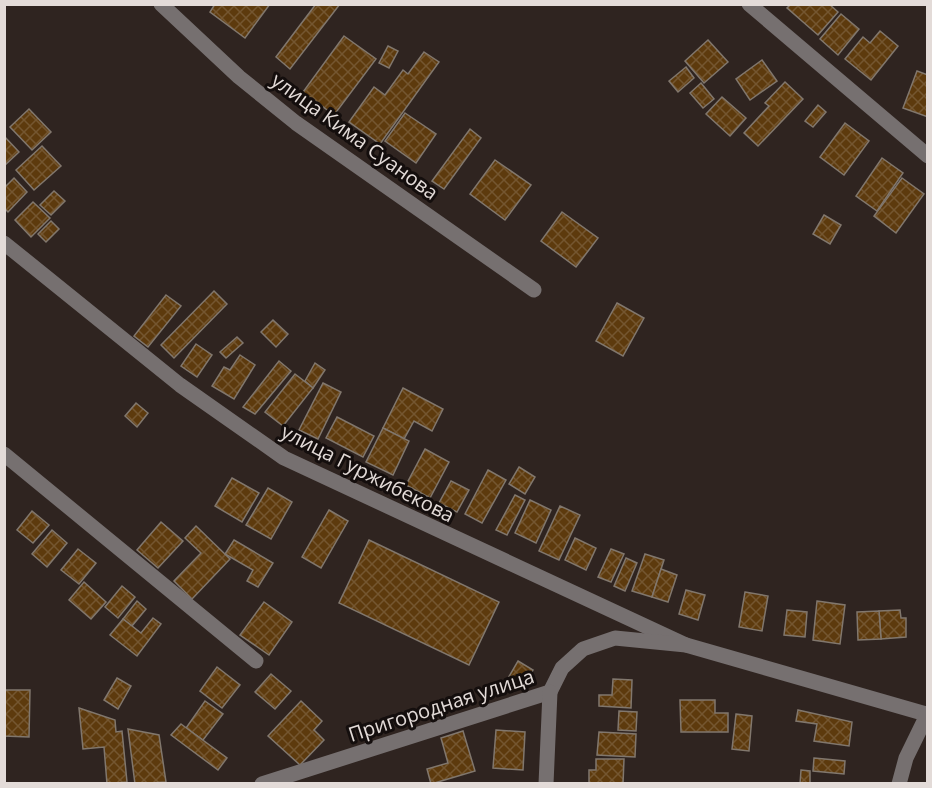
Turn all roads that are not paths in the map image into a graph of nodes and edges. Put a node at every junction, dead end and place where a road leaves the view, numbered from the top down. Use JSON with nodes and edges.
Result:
{"nodes":[{"id":1,"x":161,"y":4,"type":"edge"},
{"id":2,"x":749,"y":4,"type":"edge"},
{"id":3,"x":927,"y":156,"type":"edge"},
{"id":4,"x":4,"y":243,"type":"edge"},
{"id":5,"x":534,"y":290,"type":"dead end"},
{"id":6,"x":4,"y":454,"type":"edge"},
{"id":7,"x":686,"y":645,"type":"junction"},
{"id":8,"x":256,"y":661,"type":"dead end"},
{"id":9,"x":550,"y":692,"type":"junction"},
{"id":10,"x":927,"y":714,"type":"edge"},
{"id":11,"x":262,"y":783,"type":"edge"},
{"id":12,"x":546,"y":783,"type":"edge"},
{"id":13,"x":899,"y":783,"type":"edge"}],
"edges":[{"from":1,"to":5,"type":"street","name":"улица Кима Суанова"},
{"from":2,"to":3,"type":"street"},
{"from":4,"to":7,"type":"street","name":"улица Гуржибекова"},
{"from":6,"to":8,"type":"street"},
{"from":7,"to":9,"type":"street","name":"Пригородная улица"},
{"from":7,"to":10,"type":"street","name":"Пригородная улица"},
{"from":9,"to":11,"type":"street","name":"Пригородная улица"},
{"from":9,"to":12,"type":"street"},
{"from":10,"to":13,"type":"street"}]}
